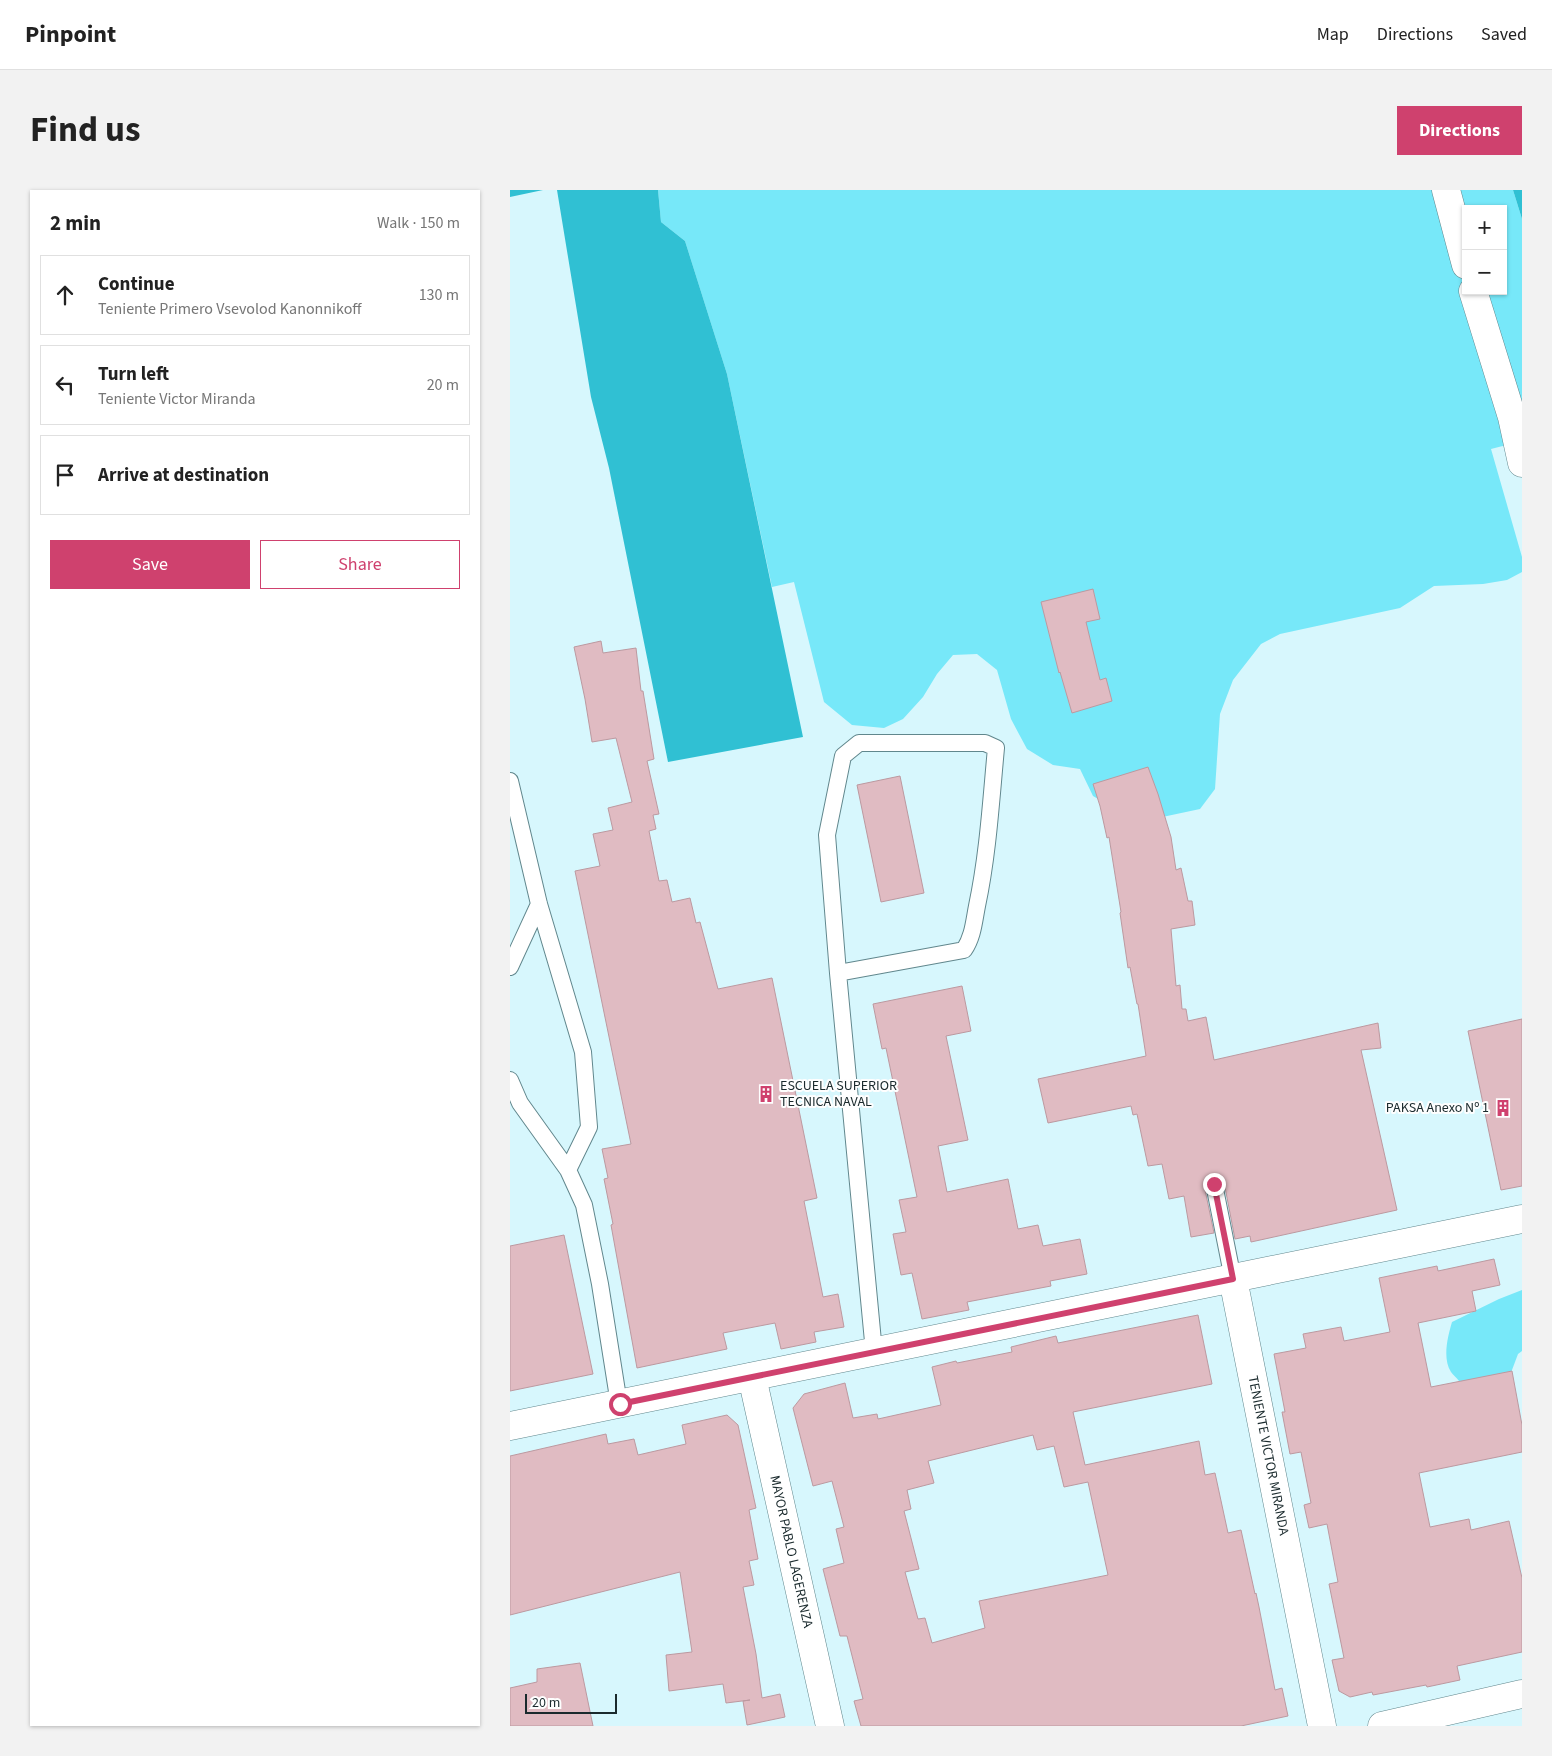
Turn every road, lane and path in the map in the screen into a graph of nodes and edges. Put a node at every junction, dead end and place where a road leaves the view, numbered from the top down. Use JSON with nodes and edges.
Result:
{"nodes":[{"id":1,"x":1446,"y":190,"type":"edge"},
{"id":2,"x":1462,"y":250,"type":"edge"},
{"id":3,"x":1474,"y":295,"type":"edge"},
{"id":4,"x":1522,"y":463,"type":"edge"},
{"id":5,"x":510,"y":781,"type":"edge"},
{"id":6,"x":539,"y":904,"type":"junction"},
{"id":7,"x":510,"y":967,"type":"edge"},
{"id":8,"x":838,"y":973,"type":"junction"},
{"id":9,"x":510,"y":1080,"type":"edge"},
{"id":10,"x":568,"y":1170,"type":"junction"},
{"id":11,"x":1214,"y":1184,"type":"dead end"},
{"id":12,"x":1522,"y":1219,"type":"edge"},
{"id":13,"x":1233,"y":1279,"type":"junction"},
{"id":14,"x":874,"y":1352,"type":"junction"},
{"id":15,"x":752,"y":1377,"type":"junction"},
{"id":16,"x":620,"y":1404,"type":"junction"},
{"id":17,"x":510,"y":1426,"type":"edge"},
{"id":18,"x":1522,"y":1694,"type":"edge"},
{"id":19,"x":830,"y":1726,"type":"edge"},
{"id":20,"x":1322,"y":1726,"type":"edge"},
{"id":21,"x":1382,"y":1726,"type":"edge"}],
"edges":[{"from":1,"to":2,"type":"street"},
{"from":3,"to":4,"type":"street"},
{"from":5,"to":6,"type":"lane"},
{"from":6,"to":7,"type":"lane"},
{"from":6,"to":10,"type":"lane"},
{"from":8,"to":8,"type":"lane"},
{"from":8,"to":14,"type":"lane"},
{"from":9,"to":10,"type":"lane"},
{"from":10,"to":16,"type":"lane"},
{"from":11,"to":13,"type":"lane","name":"TENIENTE VICTOR MIRANDA"},
{"from":12,"to":13,"type":"street"},
{"from":13,"to":14,"type":"street"},
{"from":13,"to":20,"type":"street","name":"TENIENTE VICTOR MIRANDA"},
{"from":14,"to":15,"type":"street"},
{"from":15,"to":16,"type":"street"},
{"from":15,"to":19,"type":"street","name":"MAYOR PABLO LAGERENZA"},
{"from":16,"to":17,"type":"street"},
{"from":18,"to":21,"type":"street"}]}
